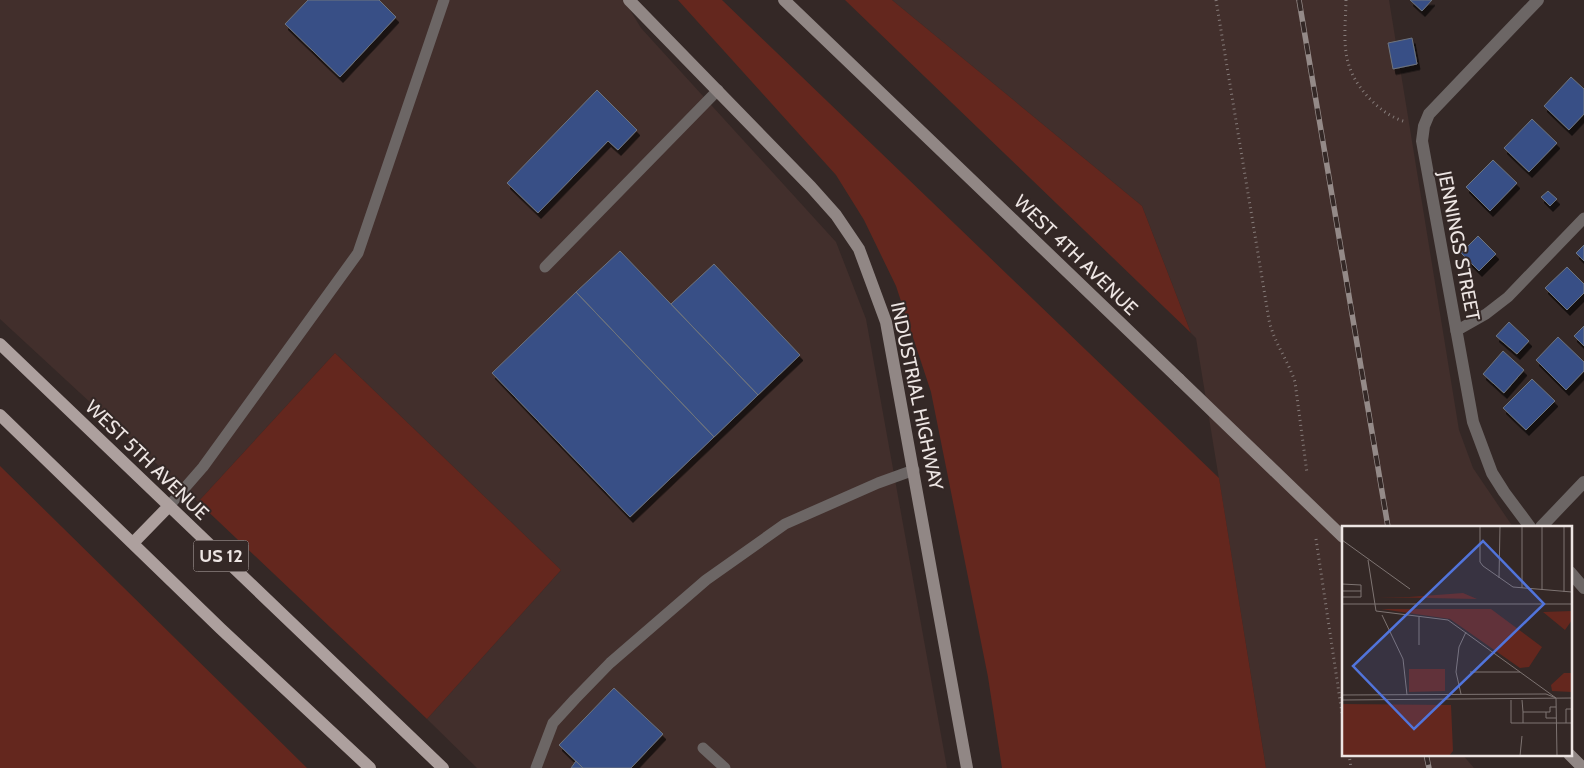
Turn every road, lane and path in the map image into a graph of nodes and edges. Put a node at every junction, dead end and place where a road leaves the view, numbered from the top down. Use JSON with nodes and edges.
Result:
{"nodes":[{"id":1,"x":444,"y":0,"type":"edge"},
{"id":2,"x":630,"y":0,"type":"edge"},
{"id":3,"x":784,"y":0,"type":"edge"},
{"id":4,"x":1216,"y":0,"type":"edge"},
{"id":5,"x":1346,"y":0,"type":"edge"},
{"id":6,"x":1538,"y":0,"type":"edge"},
{"id":7,"x":718,"y":90,"type":"junction"},
{"id":8,"x":1424,"y":126,"type":"junction"},
{"id":9,"x":1584,"y":218,"type":"edge"},
{"id":10,"x":545,"y":267,"type":"dead end"},
{"id":11,"x":1456,"y":331,"type":"junction"},
{"id":12,"x":0,"y":344,"type":"edge"},
{"id":13,"x":0,"y":415,"type":"edge"},
{"id":14,"x":914,"y":470,"type":"junction"},
{"id":15,"x":1308,"y":477,"type":"dead end"},
{"id":16,"x":1584,"y":482,"type":"edge"},
{"id":17,"x":169,"y":506,"type":"junction"},
{"id":18,"x":1529,"y":526,"type":"edge"},
{"id":19,"x":1542,"y":526,"type":"edge"},
{"id":20,"x":1316,"y":534,"type":"dead end"},
{"id":21,"x":1342,"y":536,"type":"edge"},
{"id":22,"x":133,"y":543,"type":"junction"},
{"id":23,"x":1572,"y":574,"type":"edge"},
{"id":24,"x":1584,"y":588,"type":"edge"},
{"id":25,"x":1342,"y":713,"type":"edge"},
{"id":26,"x":703,"y":748,"type":"dead end"},
{"id":27,"x":1571,"y":756,"type":"edge"},
{"id":28,"x":370,"y":768,"type":"edge"},
{"id":29,"x":443,"y":768,"type":"edge"},
{"id":30,"x":536,"y":768,"type":"edge"},
{"id":31,"x":724,"y":768,"type":"edge"},
{"id":32,"x":967,"y":768,"type":"edge"},
{"id":33,"x":1584,"y":768,"type":"edge"}],
"edges":[{"from":1,"to":17,"type":"lane"},
{"from":2,"to":7,"type":"street","name":"INDUSTRIAL HIGHWAY"},
{"from":3,"to":21,"type":"street","name":"WEST 4TH AVENUE","bridge":true},
{"from":4,"to":15,"type":"path"},
{"from":5,"to":8,"type":"path"},
{"from":6,"to":8,"type":"street","name":"JENNINGS STREET"},
{"from":7,"to":10,"type":"lane"},
{"from":7,"to":14,"type":"street","name":"INDUSTRIAL HIGHWAY"},
{"from":8,"to":11,"type":"street","name":"JENNINGS STREET"},
{"from":9,"to":11,"type":"lane"},
{"from":11,"to":18,"type":"street","name":"JENNINGS STREET"},
{"from":12,"to":17,"type":"main road","name":"WEST 5TH AVENUE","number":"US 12"},
{"from":13,"to":22,"type":"main road","number":"US 12"},
{"from":14,"to":30,"type":"lane"},
{"from":14,"to":32,"type":"street","name":"INDUSTRIAL HIGHWAY"},
{"from":16,"to":19,"type":"street"},
{"from":17,"to":22,"type":"main road"},
{"from":17,"to":29,"type":"main road","name":"WEST 5TH AVENUE","number":"US 12"},
{"from":20,"to":25,"type":"path"},
{"from":22,"to":28,"type":"main road","number":"US 12"},
{"from":23,"to":24,"type":"street"},
{"from":26,"to":31,"type":"lane"},
{"from":27,"to":33,"type":"street"}]}
